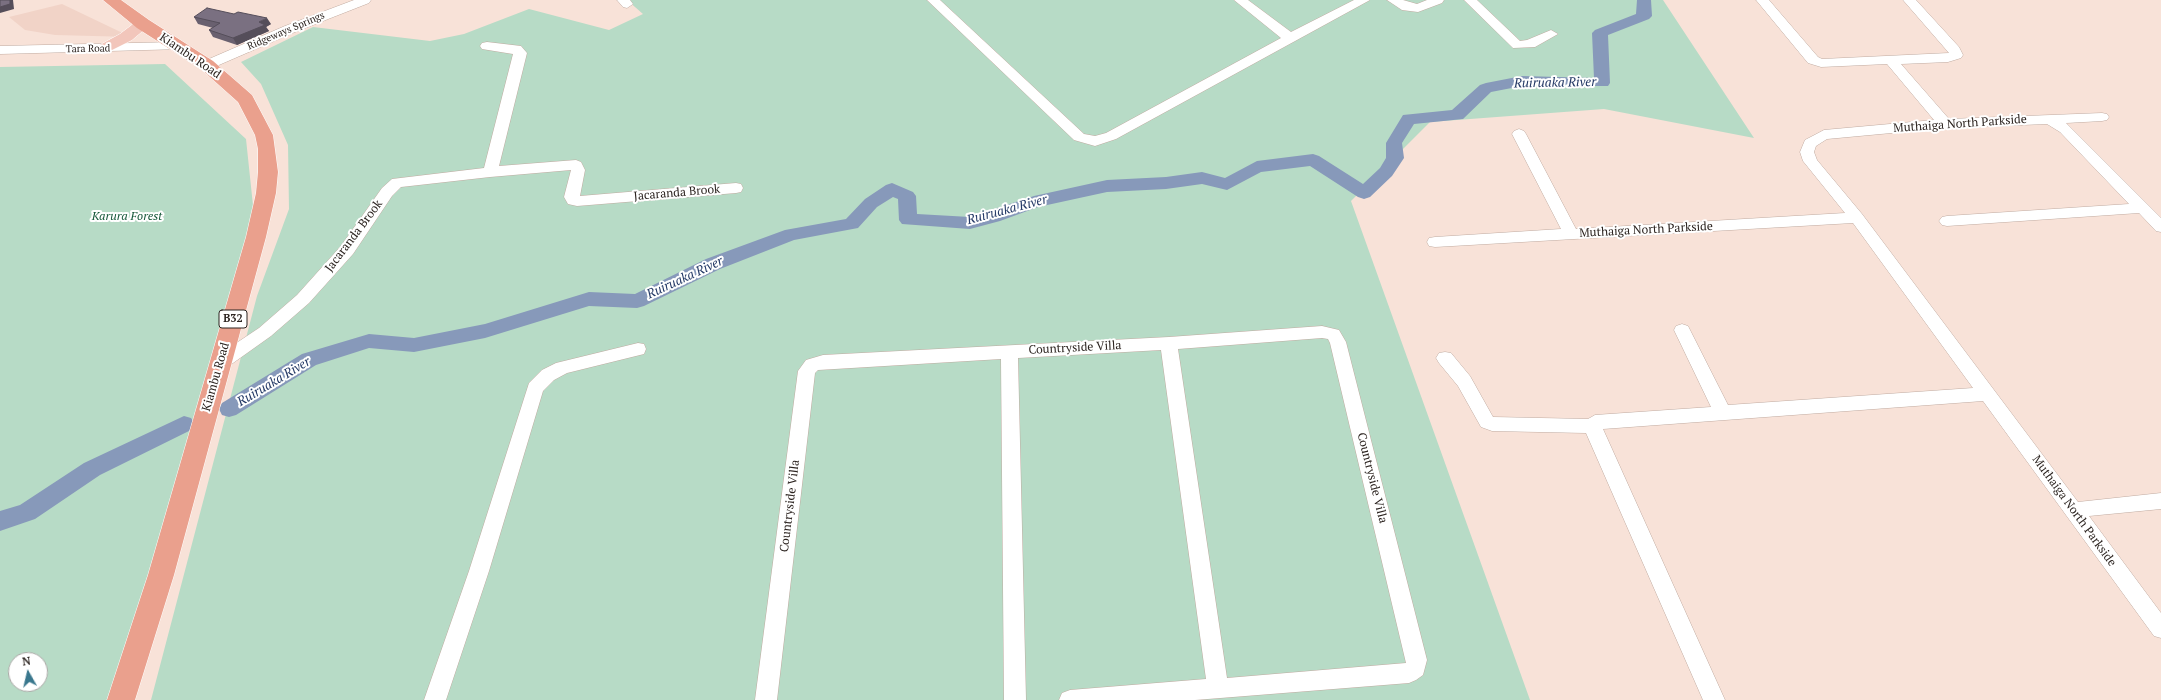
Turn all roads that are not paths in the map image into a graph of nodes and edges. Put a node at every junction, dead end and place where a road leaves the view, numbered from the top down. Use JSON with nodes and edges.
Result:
{"nodes":[{"id":1,"x":111,"y":0,"type":"edge"},
{"id":2,"x":366,"y":0,"type":"edge"},
{"id":3,"x":933,"y":0,"type":"edge"},
{"id":4,"x":1240,"y":0,"type":"edge"},
{"id":5,"x":1364,"y":0,"type":"edge"},
{"id":6,"x":1394,"y":0,"type":"edge"},
{"id":7,"x":1438,"y":0,"type":"edge"},
{"id":8,"x":1470,"y":0,"type":"edge"},
{"id":9,"x":1762,"y":0,"type":"edge"},
{"id":10,"x":1909,"y":0,"type":"edge"},
{"id":11,"x":143,"y":24,"type":"junction"},
{"id":12,"x":1551,"y":34,"type":"dead end"},
{"id":13,"x":1290,"y":38,"type":"junction"},
{"id":14,"x":177,"y":46,"type":"junction"},
{"id":15,"x":487,"y":46,"type":"dead end"},
{"id":16,"x":104,"y":48,"type":"junction"},
{"id":17,"x":0,"y":50,"type":"edge"},
{"id":18,"x":1891,"y":61,"type":"junction"},
{"id":19,"x":207,"y":65,"type":"junction"},
{"id":20,"x":2102,"y":117,"type":"dead end"},
{"id":21,"x":2048,"y":119,"type":"junction"},
{"id":22,"x":1945,"y":124,"type":"junction"},
{"id":23,"x":1519,"y":134,"type":"dead end"},
{"id":24,"x":490,"y":172,"type":"junction"},
{"id":25,"x":736,"y":188,"type":"dead end"},
{"id":26,"x":2143,"y":208,"type":"junction"},
{"id":27,"x":1857,"y":218,"type":"junction"},
{"id":28,"x":1947,"y":221,"type":"dead end"},
{"id":29,"x":2161,"y":227,"type":"edge"},
{"id":30,"x":1572,"y":234,"type":"junction"},
{"id":31,"x":1435,"y":242,"type":"dead end"},
{"id":32,"x":1682,"y":330,"type":"dead end"},
{"id":33,"x":1170,"y":343,"type":"junction"},
{"id":34,"x":638,"y":349,"type":"dead end"},
{"id":35,"x":1010,"y":351,"type":"junction"},
{"id":36,"x":1446,"y":358,"type":"dead end"},
{"id":37,"x":220,"y":363,"type":"junction"},
{"id":38,"x":1987,"y":394,"type":"junction"},
{"id":39,"x":1723,"y":413,"type":"junction"},
{"id":40,"x":1594,"y":424,"type":"junction"},
{"id":41,"x":2161,"y":501,"type":"edge"},
{"id":42,"x":2073,"y":510,"type":"junction"},
{"id":43,"x":2161,"y":629,"type":"edge"},
{"id":44,"x":1218,"y":687,"type":"junction"},
{"id":45,"x":122,"y":700,"type":"edge"},
{"id":46,"x":435,"y":700,"type":"edge"},
{"id":47,"x":766,"y":700,"type":"edge"},
{"id":48,"x":1015,"y":700,"type":"edge"},
{"id":49,"x":1070,"y":700,"type":"edge"},
{"id":50,"x":1714,"y":700,"type":"edge"}],
"edges":[{"from":1,"to":11,"type":"highway","name":"Kiambu Road","number":"B32"},
{"from":2,"to":19,"type":"street","name":"Ridgeways Springs"},
{"from":3,"to":13,"type":"street"},
{"from":4,"to":13,"type":"street"},
{"from":5,"to":13,"type":"street"},
{"from":6,"to":7,"type":"street"},
{"from":8,"to":12,"type":"street"},
{"from":9,"to":18,"type":"street"},
{"from":10,"to":18,"type":"street"},
{"from":11,"to":14,"type":"highway","name":"Kiambu Road","number":"B32"},
{"from":11,"to":16,"type":"main road"},
{"from":14,"to":16,"type":"street","name":"Tara Road"},
{"from":14,"to":19,"type":"highway","name":"Kiambu Road","number":"B32"},
{"from":15,"to":24,"type":"street"},
{"from":16,"to":17,"type":"street","name":"Tara Road"},
{"from":18,"to":22,"type":"street"},
{"from":19,"to":37,"type":"highway","name":"Kiambu Road","number":"B32"},
{"from":20,"to":21,"type":"street","name":"Muthaiga North Parkside"},
{"from":21,"to":22,"type":"street","name":"Muthaiga North Parkside"},
{"from":21,"to":26,"type":"street"},
{"from":22,"to":27,"type":"street","name":"Muthaiga North Parkside"},
{"from":23,"to":30,"type":"street"},
{"from":24,"to":25,"type":"street","name":"Jacaranda Brook"},
{"from":24,"to":37,"type":"street","name":"Jacaranda Brook"},
{"from":26,"to":28,"type":"street"},
{"from":26,"to":29,"type":"street"},
{"from":27,"to":30,"type":"street","name":"Muthaiga North Parkside"},
{"from":27,"to":38,"type":"street","name":"Muthaiga North Parkside"},
{"from":30,"to":31,"type":"street","name":"Muthaiga North Parkside"},
{"from":32,"to":39,"type":"street"},
{"from":33,"to":35,"type":"street","name":"Countryside Villa"},
{"from":33,"to":44,"type":"street"},
{"from":33,"to":44,"type":"street","name":"Countryside Villa"},
{"from":34,"to":46,"type":"street"},
{"from":35,"to":47,"type":"street","name":"Countryside Villa"},
{"from":35,"to":48,"type":"street"},
{"from":36,"to":40,"type":"street"},
{"from":37,"to":45,"type":"highway","name":"Kiambu Road","number":"B32"},
{"from":38,"to":39,"type":"street"},
{"from":38,"to":42,"type":"street","name":"Muthaiga North Parkside"},
{"from":39,"to":40,"type":"street"},
{"from":40,"to":50,"type":"street"},
{"from":41,"to":42,"type":"street"},
{"from":42,"to":43,"type":"street","name":"Muthaiga North Parkside"},
{"from":44,"to":49,"type":"street"}]}
